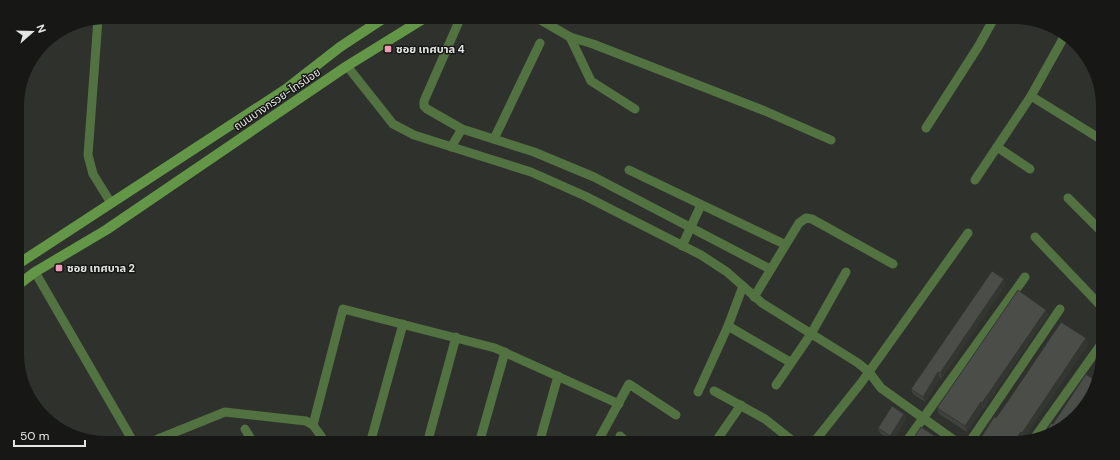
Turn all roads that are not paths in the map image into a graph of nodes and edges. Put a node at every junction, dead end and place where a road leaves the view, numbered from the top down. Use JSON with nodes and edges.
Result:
{"nodes":[{"id":1,"x":375,"y":24,"type":"edge"},
{"id":2,"x":415,"y":24,"type":"edge"},
{"id":3,"x":458,"y":24,"type":"edge"},
{"id":4,"x":548,"y":24,"type":"edge"},
{"id":5,"x":991,"y":24,"type":"edge"},
{"id":6,"x":98,"y":25,"type":"edge"},
{"id":7,"x":570,"y":37,"type":"junction"},
{"id":8,"x":1062,"y":40,"type":"edge"},
{"id":9,"x":540,"y":43,"type":"dead end"},
{"id":10,"x":348,"y":66,"type":"junction"},
{"id":11,"x":1031,"y":96,"type":"junction"},
{"id":12,"x":636,"y":109,"type":"dead end"},
{"id":13,"x":926,"y":128,"type":"dead end"},
{"id":14,"x":462,"y":129,"type":"junction"},
{"id":15,"x":1096,"y":136,"type":"edge"},
{"id":16,"x":494,"y":139,"type":"junction"},
{"id":17,"x":831,"y":140,"type":"dead end"},
{"id":18,"x":451,"y":146,"type":"junction"},
{"id":19,"x":997,"y":147,"type":"junction"},
{"id":20,"x":1030,"y":169,"type":"dead end"},
{"id":21,"x":628,"y":170,"type":"dead end"},
{"id":22,"x":975,"y":180,"type":"dead end"},
{"id":23,"x":136,"y":187,"type":"junction"},
{"id":24,"x":1068,"y":198,"type":"dead end"},
{"id":25,"x":146,"y":202,"type":"junction"},
{"id":26,"x":111,"y":203,"type":"junction"},
{"id":27,"x":701,"y":206,"type":"junction"},
{"id":28,"x":1096,"y":226,"type":"edge"},
{"id":29,"x":690,"y":228,"type":"junction"},
{"id":30,"x":968,"y":233,"type":"dead end"},
{"id":31,"x":1035,"y":237,"type":"dead end"},
{"id":32,"x":784,"y":244,"type":"junction"},
{"id":33,"x":682,"y":246,"type":"junction"},
{"id":34,"x":24,"y":260,"type":"edge"},
{"id":35,"x":893,"y":264,"type":"dead end"},
{"id":36,"x":770,"y":269,"type":"junction"},
{"id":37,"x":35,"y":272,"type":"junction"},
{"id":38,"x":846,"y":272,"type":"dead end"},
{"id":39,"x":1025,"y":277,"type":"dead end"},
{"id":40,"x":24,"y":280,"type":"edge"},
{"id":41,"x":743,"y":286,"type":"junction"},
{"id":42,"x":754,"y":297,"type":"junction"},
{"id":43,"x":1096,"y":301,"type":"edge"},
{"id":44,"x":1060,"y":309,"type":"dead end"},
{"id":45,"x":403,"y":324,"type":"junction"},
{"id":46,"x":728,"y":326,"type":"junction"},
{"id":47,"x":811,"y":334,"type":"junction"},
{"id":48,"x":456,"y":337,"type":"junction"},
{"id":49,"x":1096,"y":351,"type":"edge"},
{"id":50,"x":505,"y":352,"type":"junction"},
{"id":51,"x":790,"y":362,"type":"junction"},
{"id":52,"x":869,"y":372,"type":"junction"},
{"id":53,"x":558,"y":376,"type":"junction"},
{"id":54,"x":776,"y":385,"type":"dead end"},
{"id":55,"x":714,"y":391,"type":"dead end"},
{"id":56,"x":698,"y":392,"type":"dead end"},
{"id":57,"x":619,"y":404,"type":"junction"},
{"id":58,"x":741,"y":405,"type":"junction"},
{"id":59,"x":676,"y":415,"type":"dead end"},
{"id":60,"x":924,"y":418,"type":"junction"},
{"id":61,"x":313,"y":425,"type":"junction"},
{"id":62,"x":245,"y":429,"type":"dead end"},
{"id":63,"x":1039,"y":432,"type":"edge"},
{"id":64,"x":130,"y":436,"type":"edge"},
{"id":65,"x":165,"y":436,"type":"edge"},
{"id":66,"x":249,"y":436,"type":"edge"},
{"id":67,"x":321,"y":436,"type":"edge"},
{"id":68,"x":372,"y":436,"type":"edge"},
{"id":69,"x":429,"y":436,"type":"edge"},
{"id":70,"x":481,"y":436,"type":"edge"},
{"id":71,"x":541,"y":436,"type":"edge"},
{"id":72,"x":601,"y":436,"type":"edge"},
{"id":73,"x":719,"y":436,"type":"edge"},
{"id":74,"x":786,"y":436,"type":"edge"},
{"id":75,"x":819,"y":436,"type":"edge"},
{"id":76,"x":910,"y":436,"type":"edge"},
{"id":77,"x":950,"y":436,"type":"edge"},
{"id":78,"x":974,"y":436,"type":"edge"}],
"edges":[{"from":1,"to":23,"type":"main road","name":"ถนนบางกรวย-ไทรน้อย"},
{"from":2,"to":10,"type":"main road","name":"ถนนบางกรวย-ไทรน้อย"},
{"from":3,"to":14,"type":"street"},
{"from":4,"to":7,"type":"street"},
{"from":5,"to":13,"type":"street"},
{"from":6,"to":26,"type":"street"},
{"from":7,"to":12,"type":"street"},
{"from":7,"to":17,"type":"street"},
{"from":8,"to":11,"type":"street"},
{"from":9,"to":16,"type":"street"},
{"from":10,"to":18,"type":"street"},
{"from":10,"to":25,"type":"main road","name":"ถนนบางกรวย-ไทรน้อย"},
{"from":11,"to":15,"type":"street"},
{"from":11,"to":19,"type":"street"},
{"from":14,"to":16,"type":"street"},
{"from":14,"to":18,"type":"street"},
{"from":16,"to":29,"type":"street"},
{"from":18,"to":33,"type":"street"},
{"from":19,"to":20,"type":"street"},
{"from":19,"to":22,"type":"street"},
{"from":21,"to":27,"type":"street"},
{"from":23,"to":25,"type":"main road"},
{"from":23,"to":26,"type":"main road","name":"ถนนบางกรวย-ไทรน้อย"},
{"from":24,"to":28,"type":"street"},
{"from":25,"to":37,"type":"main road","name":"ถนนบางกรวย-ไทรน้อย"},
{"from":26,"to":34,"type":"main road","name":"ถนนบางกรวย-ไทรน้อย"},
{"from":27,"to":29,"type":"street"},
{"from":27,"to":32,"type":"street"},
{"from":29,"to":33,"type":"street"},
{"from":29,"to":36,"type":"street"},
{"from":30,"to":52,"type":"street"},
{"from":31,"to":43,"type":"street"},
{"from":32,"to":35,"type":"street"},
{"from":32,"to":36,"type":"street"},
{"from":33,"to":41,"type":"street"},
{"from":36,"to":42,"type":"street"},
{"from":37,"to":40,"type":"main road","name":"ถนนบางกรวย-ไทรน้อย"},
{"from":37,"to":64,"type":"street"},
{"from":38,"to":47,"type":"street"},
{"from":39,"to":60,"type":"street"},
{"from":41,"to":42,"type":"street"},
{"from":41,"to":46,"type":"street"},
{"from":42,"to":47,"type":"street"},
{"from":44,"to":78,"type":"street"},
{"from":45,"to":48,"type":"street"},
{"from":45,"to":61,"type":"street"},
{"from":45,"to":68,"type":"street"},
{"from":46,"to":51,"type":"street"},
{"from":46,"to":56,"type":"street"},
{"from":47,"to":51,"type":"street"},
{"from":47,"to":52,"type":"street"},
{"from":48,"to":50,"type":"street"},
{"from":48,"to":69,"type":"street"},
{"from":49,"to":63,"type":"street"},
{"from":50,"to":53,"type":"street"},
{"from":50,"to":70,"type":"street"},
{"from":51,"to":54,"type":"street"},
{"from":52,"to":60,"type":"street"},
{"from":52,"to":75,"type":"street"},
{"from":53,"to":57,"type":"street"},
{"from":53,"to":71,"type":"street"},
{"from":55,"to":58,"type":"street"},
{"from":57,"to":59,"type":"street"},
{"from":57,"to":72,"type":"street"},
{"from":58,"to":73,"type":"street"},
{"from":58,"to":74,"type":"street"},
{"from":60,"to":76,"type":"street"},
{"from":60,"to":77,"type":"street"},
{"from":61,"to":65,"type":"street"},
{"from":61,"to":67,"type":"street"},
{"from":62,"to":66,"type":"street"}]}
